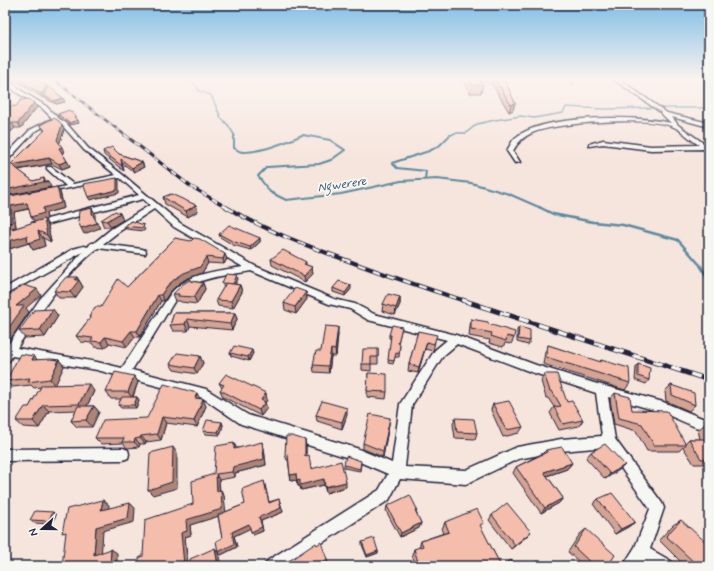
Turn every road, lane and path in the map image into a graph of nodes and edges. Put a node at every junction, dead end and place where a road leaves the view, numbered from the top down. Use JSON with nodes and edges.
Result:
{"nodes":[{"id":1,"x":42,"y":106,"type":"edge"},
{"id":2,"x":654,"y":106,"type":"edge"},
{"id":3,"x":666,"y":114,"type":"junction"},
{"id":4,"x":56,"y":119,"type":"junction"},
{"id":5,"x":709,"y":125,"type":"edge"},
{"id":6,"x":676,"y":126,"type":"junction"},
{"id":7,"x":591,"y":145,"type":"dead end"},
{"id":8,"x":707,"y":149,"type":"edge"},
{"id":9,"x":5,"y":160,"type":"edge"},
{"id":10,"x":517,"y":162,"type":"dead end"},
{"id":11,"x":49,"y":168,"type":"dead end"},
{"id":12,"x":121,"y":176,"type":"junction"},
{"id":13,"x":71,"y":186,"type":"junction"},
{"id":14,"x":38,"y":194,"type":"edge"},
{"id":15,"x":144,"y":196,"type":"junction"},
{"id":16,"x":154,"y":206,"type":"junction"},
{"id":17,"x":27,"y":227,"type":"edge"},
{"id":18,"x":91,"y":248,"type":"junction"},
{"id":19,"x":142,"y":252,"type":"dead end"},
{"id":20,"x":252,"y":268,"type":"junction"},
{"id":21,"x":5,"y":292,"type":"edge"},
{"id":22,"x":456,"y":340,"type":"junction"},
{"id":23,"x":7,"y":354,"type":"edge"},
{"id":24,"x":125,"y":373,"type":"junction"},
{"id":25,"x":601,"y":390,"type":"junction"},
{"id":26,"x":709,"y":427,"type":"edge"},
{"id":27,"x":609,"y":442,"type":"junction"},
{"id":28,"x":123,"y":454,"type":"dead end"},
{"id":29,"x":5,"y":455,"type":"edge"},
{"id":30,"x":398,"y":470,"type":"junction"},
{"id":31,"x":641,"y":552,"type":"junction"},
{"id":32,"x":272,"y":566,"type":"edge"},
{"id":33,"x":631,"y":566,"type":"edge"},
{"id":34,"x":666,"y":566,"type":"edge"}],
"edges":[{"from":1,"to":4,"type":"street"},
{"from":2,"to":3,"type":"street"},
{"from":3,"to":5,"type":"street"},
{"from":3,"to":6,"type":"street"},
{"from":4,"to":9,"type":"street"},
{"from":4,"to":12,"type":"street"},
{"from":6,"to":8,"type":"street"},
{"from":6,"to":10,"type":"street"},
{"from":7,"to":8,"type":"street"},
{"from":11,"to":13,"type":"street"},
{"from":12,"to":13,"type":"street"},
{"from":12,"to":15,"type":"street"},
{"from":13,"to":14,"type":"street"},
{"from":15,"to":16,"type":"street"},
{"from":15,"to":17,"type":"street"},
{"from":16,"to":18,"type":"street"},
{"from":16,"to":20,"type":"street"},
{"from":18,"to":19,"type":"street"},
{"from":18,"to":21,"type":"street"},
{"from":18,"to":23,"type":"street"},
{"from":20,"to":22,"type":"street"},
{"from":20,"to":24,"type":"street"},
{"from":22,"to":25,"type":"street"},
{"from":22,"to":30,"type":"street"},
{"from":23,"to":24,"type":"street"},
{"from":24,"to":30,"type":"street"},
{"from":25,"to":26,"type":"street"},
{"from":25,"to":27,"type":"street"},
{"from":27,"to":30,"type":"street"},
{"from":27,"to":31,"type":"street"},
{"from":28,"to":29,"type":"street"},
{"from":30,"to":32,"type":"street"},
{"from":31,"to":33,"type":"street"},
{"from":31,"to":34,"type":"street"}]}
